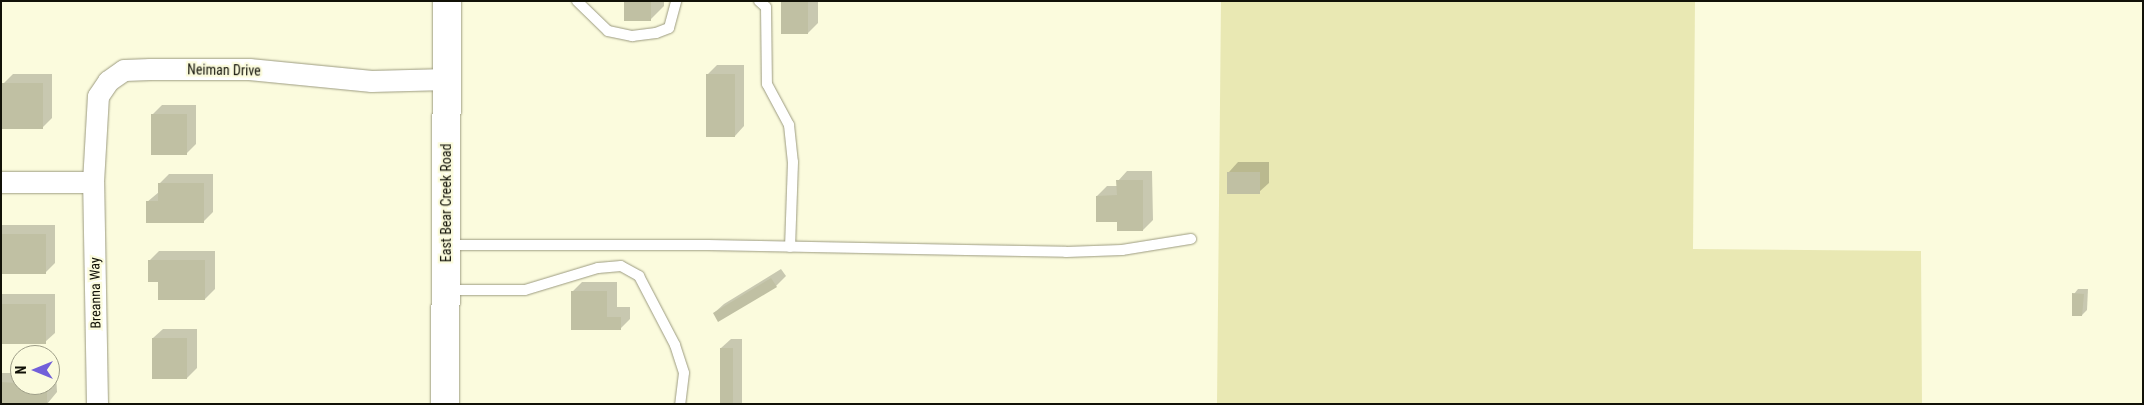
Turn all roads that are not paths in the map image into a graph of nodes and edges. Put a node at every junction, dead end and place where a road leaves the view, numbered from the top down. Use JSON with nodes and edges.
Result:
{"nodes":[{"id":1,"x":447,"y":1,"type":"edge"},
{"id":2,"x":577,"y":1,"type":"edge"},
{"id":3,"x":676,"y":1,"type":"edge"},
{"id":4,"x":759,"y":1,"type":"edge"},
{"id":5,"x":446,"y":79,"type":"junction"},
{"id":6,"x":1,"y":182,"type":"edge"},
{"id":7,"x":93,"y":182,"type":"junction"},
{"id":8,"x":1191,"y":239,"type":"dead end"},
{"id":9,"x":446,"y":245,"type":"junction"},
{"id":10,"x":790,"y":247,"type":"junction"},
{"id":11,"x":446,"y":290,"type":"junction"},
{"id":12,"x":98,"y":404,"type":"edge"},
{"id":13,"x":445,"y":404,"type":"edge"},
{"id":14,"x":680,"y":404,"type":"edge"}],
"edges":[{"from":1,"to":5,"type":"main road","name":"East Bear Creek Road"},
{"from":2,"to":3,"type":"lane"},
{"from":4,"to":10,"type":"lane"},
{"from":5,"to":7,"type":"street","name":"Neiman Drive"},
{"from":5,"to":9,"type":"main road","name":"East Bear Creek Road"},
{"from":6,"to":7,"type":"street"},
{"from":7,"to":12,"type":"street","name":"Breanna Way"},
{"from":8,"to":10,"type":"lane"},
{"from":9,"to":10,"type":"lane"},
{"from":9,"to":11,"type":"main road","name":"East Bear Creek Road"},
{"from":11,"to":13,"type":"main road","name":"East Bear Creek Road"},
{"from":11,"to":14,"type":"lane"}]}
